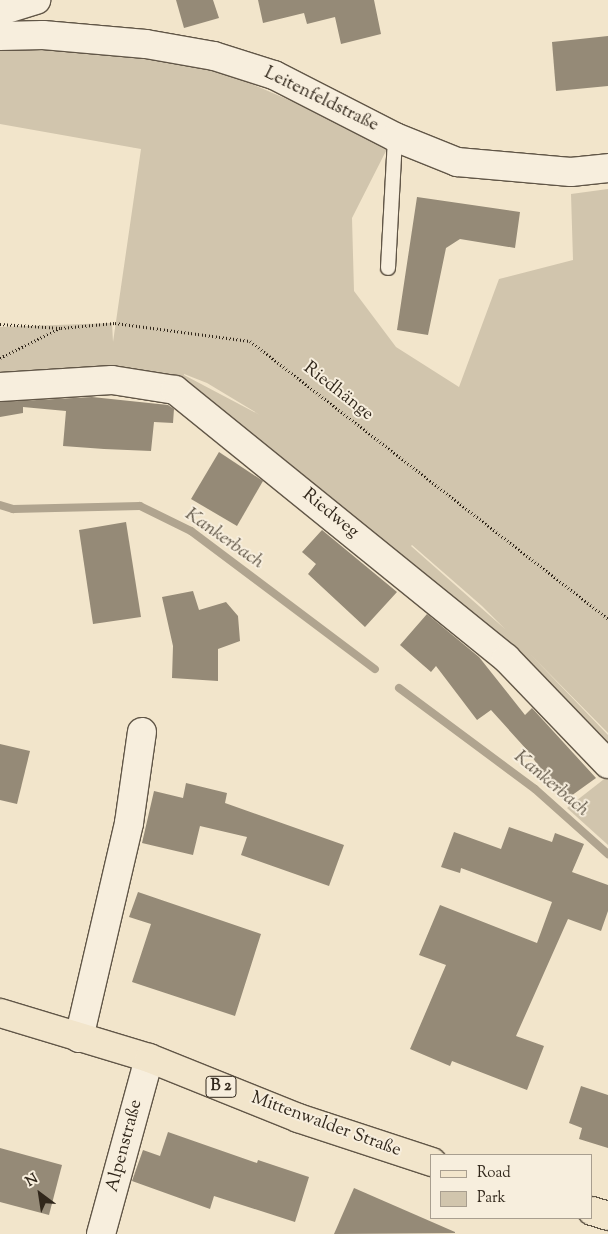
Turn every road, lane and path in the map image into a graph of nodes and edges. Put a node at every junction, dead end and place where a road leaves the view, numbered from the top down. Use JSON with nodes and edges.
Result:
{"nodes":[{"id":1,"x":36,"y":0,"type":"edge"},
{"id":2,"x":0,"y":11,"type":"edge"},
{"id":3,"x":0,"y":36,"type":"edge"},
{"id":4,"x":395,"y":137,"type":"junction"},
{"id":5,"x":608,"y":168,"type":"edge"},
{"id":6,"x":388,"y":268,"type":"dead end"},
{"id":7,"x":0,"y":324,"type":"edge"},
{"id":8,"x":61,"y":328,"type":"junction"},
{"id":9,"x":0,"y":358,"type":"edge"},
{"id":10,"x":0,"y":387,"type":"edge"},
{"id":11,"x":608,"y":619,"type":"edge"},
{"id":12,"x":142,"y":732,"type":"dead end"},
{"id":13,"x":608,"y":764,"type":"edge"},
{"id":14,"x":0,"y":1013,"type":"edge"},
{"id":15,"x":79,"y":1038,"type":"junction"},
{"id":16,"x":149,"y":1058,"type":"junction"},
{"id":17,"x":430,"y":1161,"type":"edge"},
{"id":18,"x":593,"y":1211,"type":"edge"},
{"id":19,"x":608,"y":1216,"type":"edge"},
{"id":20,"x":101,"y":1234,"type":"edge"}],
"edges":[{"from":1,"to":2,"type":"street"},
{"from":3,"to":4,"type":"street","name":"Leitenfeldstraße"},
{"from":4,"to":5,"type":"street","name":"Leitenfeldstraße"},
{"from":4,"to":6,"type":"lane"},
{"from":7,"to":8,"type":"path","name":"Riedhänge"},
{"from":8,"to":9,"type":"path"},
{"from":8,"to":11,"type":"path","name":"Riedhänge"},
{"from":10,"to":13,"type":"street","name":"Riedweg"},
{"from":12,"to":15,"type":"street"},
{"from":14,"to":15,"type":"main road","name":"Mittenwalder Straße","number":"B 2"},
{"from":15,"to":16,"type":"main road","name":"Mittenwalder Straße","number":"B 2"},
{"from":16,"to":17,"type":"main road","name":"Mittenwalder Straße","number":"B 2"},
{"from":16,"to":20,"type":"street","name":"Alpenstraße"},
{"from":18,"to":19,"type":"main road"}]}
